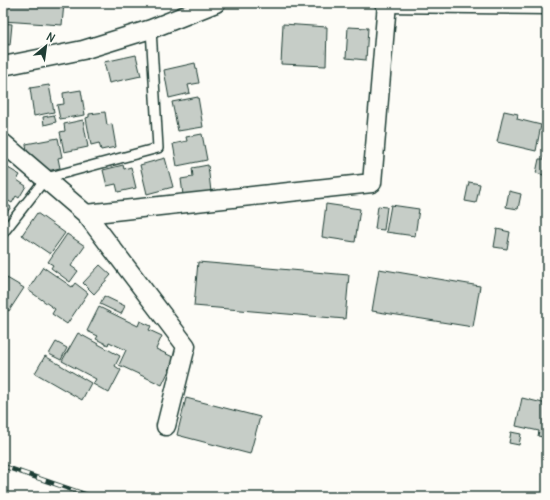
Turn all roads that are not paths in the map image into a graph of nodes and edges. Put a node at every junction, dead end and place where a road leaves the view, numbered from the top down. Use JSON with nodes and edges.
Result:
{"nodes":[{"id":1,"x":216,"y":3,"type":"edge"},
{"id":2,"x":386,"y":3,"type":"edge"},
{"id":3,"x":527,"y":4,"type":"edge"},
{"id":4,"x":547,"y":6,"type":"edge"},
{"id":5,"x":151,"y":29,"type":"junction"},
{"id":6,"x":3,"y":66,"type":"edge"},
{"id":7,"x":3,"y":143,"type":"edge"},
{"id":8,"x":46,"y":178,"type":"junction"},
{"id":9,"x":86,"y":214,"type":"junction"},
{"id":10,"x":3,"y":233,"type":"edge"},
{"id":11,"x":166,"y":426,"type":"dead end"}],
"edges":[{"from":1,"to":5,"type":"street"},
{"from":2,"to":3,"type":"street"},
{"from":2,"to":9,"type":"street"},
{"from":3,"to":4,"type":"street"},
{"from":5,"to":6,"type":"street"},
{"from":5,"to":8,"type":"lane"},
{"from":7,"to":8,"type":"street"},
{"from":8,"to":9,"type":"street"},
{"from":8,"to":10,"type":"lane"},
{"from":9,"to":11,"type":"street"}]}
